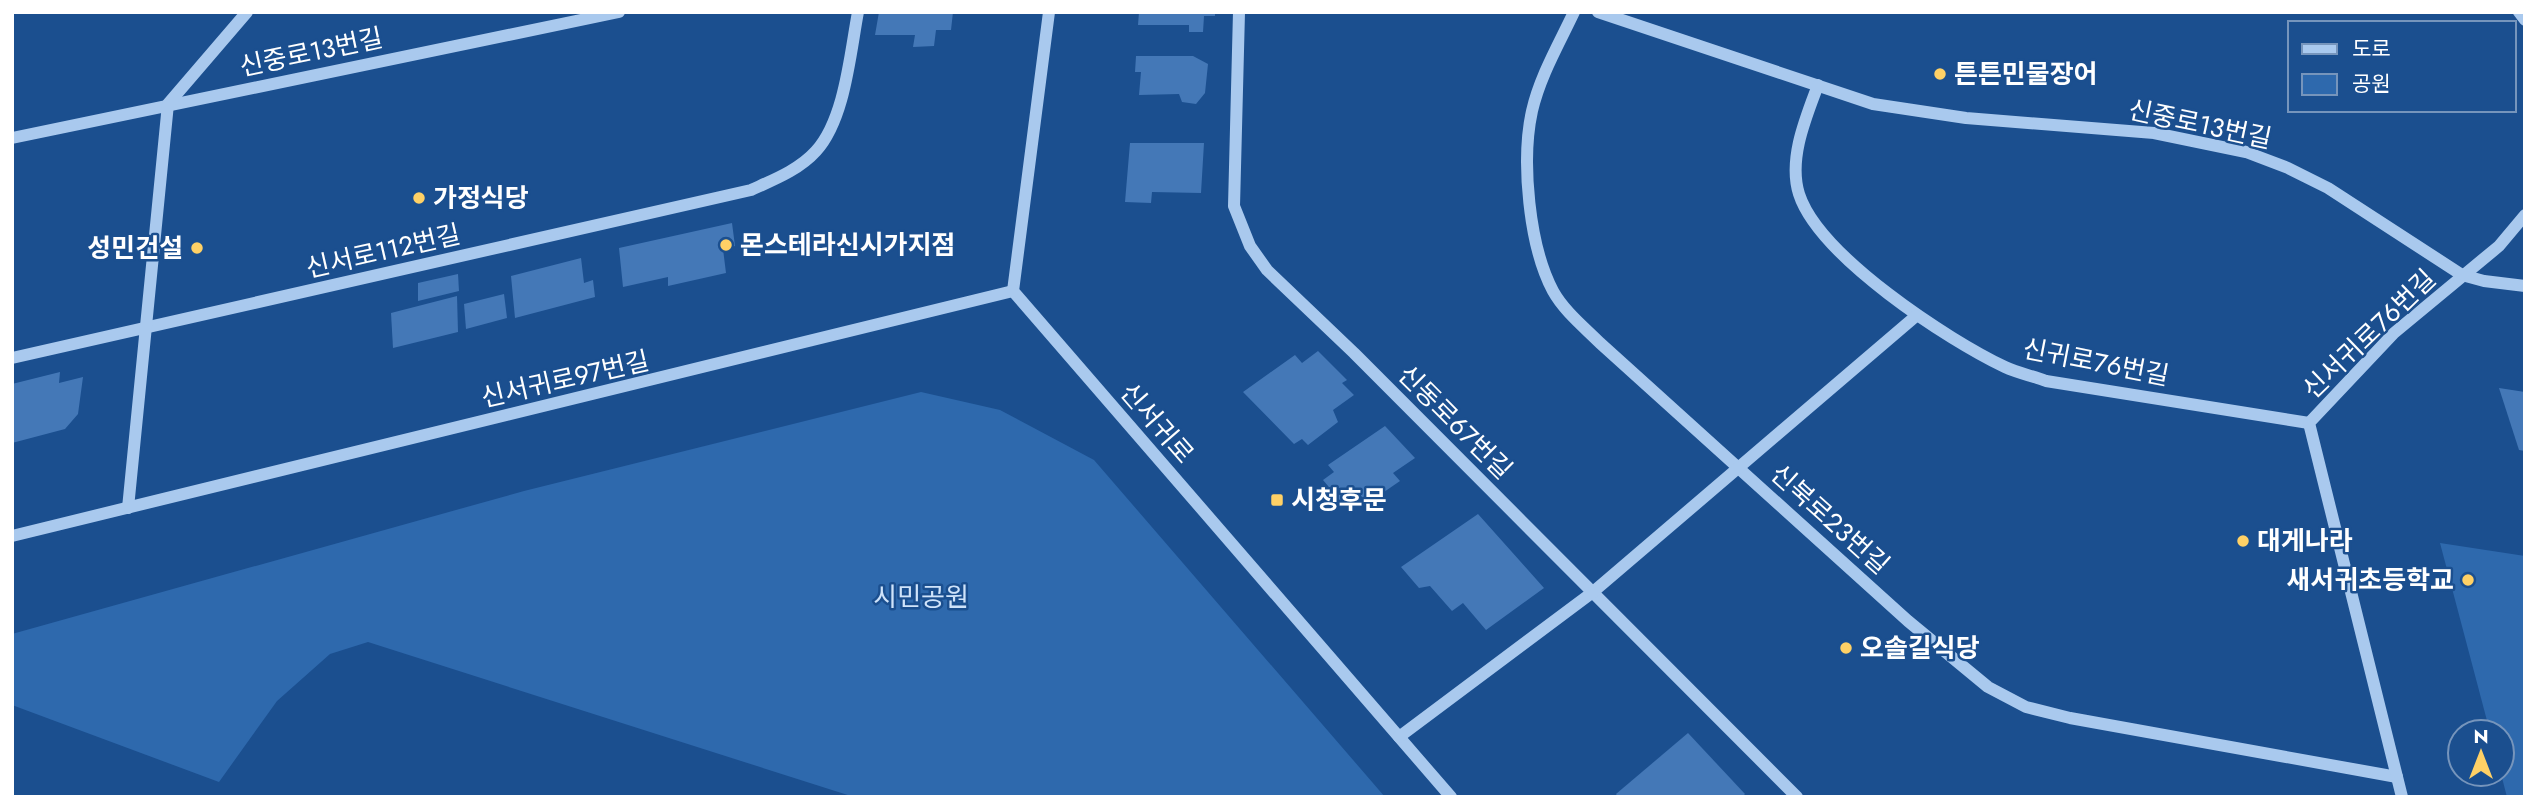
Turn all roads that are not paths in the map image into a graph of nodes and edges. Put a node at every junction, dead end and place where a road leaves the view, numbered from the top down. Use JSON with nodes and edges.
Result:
{"nodes":[{"id":1,"x":247,"y":12,"type":"edge"},
{"id":2,"x":619,"y":12,"type":"edge"},
{"id":3,"x":858,"y":12,"type":"edge"},
{"id":4,"x":1049,"y":12,"type":"edge"},
{"id":5,"x":1239,"y":12,"type":"edge"},
{"id":6,"x":1574,"y":12,"type":"edge"},
{"id":7,"x":1598,"y":12,"type":"edge"},
{"id":8,"x":2519,"y":12,"type":"edge"},
{"id":9,"x":2525,"y":20,"type":"edge"},
{"id":10,"x":1818,"y":85,"type":"junction"},
{"id":11,"x":168,"y":104,"type":"junction"},
{"id":12,"x":12,"y":138,"type":"edge"},
{"id":13,"x":2525,"y":215,"type":"edge"},
{"id":14,"x":2463,"y":276,"type":"junction"},
{"id":15,"x":2525,"y":286,"type":"edge"},
{"id":16,"x":1013,"y":291,"type":"junction"},
{"id":17,"x":1916,"y":316,"type":"junction"},
{"id":18,"x":144,"y":328,"type":"junction"},
{"id":19,"x":12,"y":358,"type":"edge"},
{"id":20,"x":2309,"y":424,"type":"junction"},
{"id":21,"x":1740,"y":468,"type":"junction"},
{"id":22,"x":128,"y":508,"type":"junction"},
{"id":23,"x":12,"y":536,"type":"edge"},
{"id":24,"x":1592,"y":593,"type":"junction"},
{"id":25,"x":1399,"y":737,"type":"junction"},
{"id":26,"x":2398,"y":777,"type":"junction"},
{"id":27,"x":1451,"y":797,"type":"edge"},
{"id":28,"x":1797,"y":797,"type":"edge"},
{"id":29,"x":2402,"y":797,"type":"edge"}],
"edges":[{"from":1,"to":11,"type":"street"},
{"from":2,"to":11,"type":"street","name":"신중로13번길"},
{"from":3,"to":18,"type":"street","name":"신서로112번길"},
{"from":4,"to":16,"type":"street"},
{"from":5,"to":24,"type":"street","name":"신동로67번길"},
{"from":6,"to":21,"type":"street","name":"신북로23번길"},
{"from":7,"to":10,"type":"street","name":"신중로13번길"},
{"from":8,"to":9,"type":"street"},
{"from":10,"to":14,"type":"street","name":"신중로13번길"},
{"from":10,"to":17,"type":"street","name":"신귀로76번길"},
{"from":11,"to":12,"type":"street","name":"신중로13번길"},
{"from":11,"to":18,"type":"street"},
{"from":13,"to":14,"type":"street","name":"신서귀로76번길"},
{"from":14,"to":15,"type":"street","name":"신중로13번길"},
{"from":14,"to":20,"type":"street","name":"신서귀로76번길"},
{"from":16,"to":22,"type":"street","name":"신서귀로97번길"},
{"from":16,"to":25,"type":"street","name":"신서귀로"},
{"from":17,"to":20,"type":"street","name":"신귀로76번길"},
{"from":17,"to":21,"type":"street"},
{"from":18,"to":19,"type":"street","name":"신서로112번길"},
{"from":18,"to":22,"type":"street"},
{"from":20,"to":26,"type":"street","name":"신서귀로76번길"},
{"from":21,"to":24,"type":"street"},
{"from":21,"to":26,"type":"street","name":"신북로23번길"},
{"from":22,"to":23,"type":"street","name":"신서귀로97번길"},
{"from":24,"to":25,"type":"street"},
{"from":24,"to":28,"type":"street","name":"신동로67번길"},
{"from":25,"to":27,"type":"street","name":"신서귀로"},
{"from":26,"to":29,"type":"street","name":"신서귀로76번길"}]}
